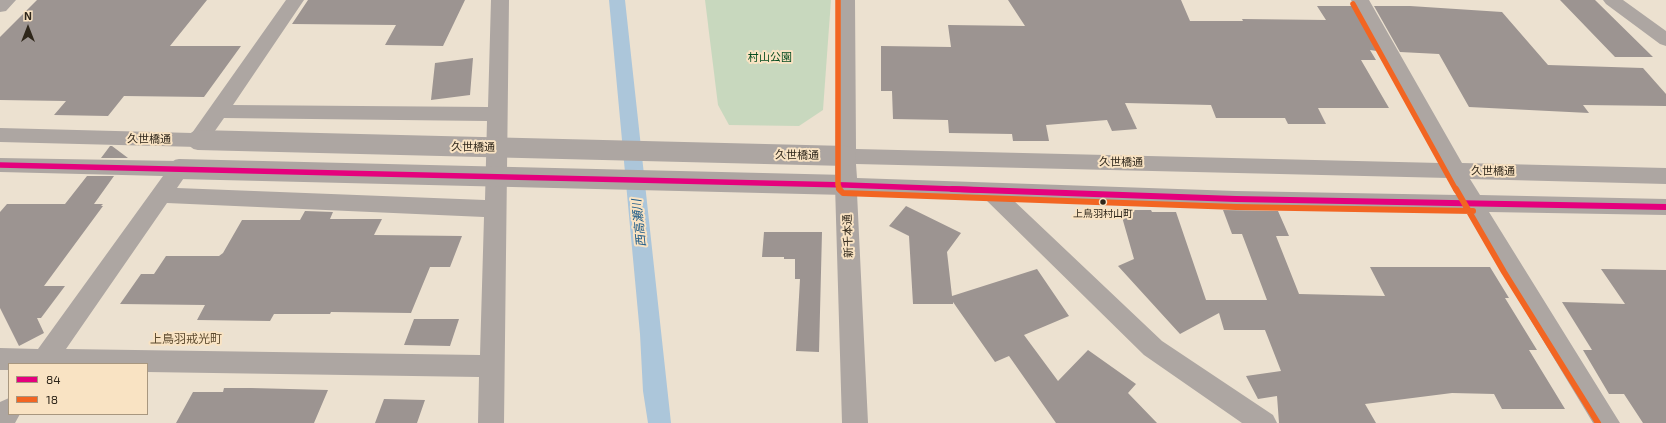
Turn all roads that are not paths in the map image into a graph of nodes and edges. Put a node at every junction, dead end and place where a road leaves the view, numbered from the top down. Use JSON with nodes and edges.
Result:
{"nodes":[{"id":1,"x":7,"y":0,"type":"edge"},
{"id":2,"x":295,"y":0,"type":"edge"},
{"id":3,"x":500,"y":0,"type":"edge"},
{"id":4,"x":846,"y":0,"type":"edge"},
{"id":5,"x":1360,"y":0,"type":"edge"},
{"id":6,"x":1612,"y":0,"type":"edge"},
{"id":7,"x":0,"y":7,"type":"edge"},
{"id":8,"x":1666,"y":40,"type":"edge"},
{"id":9,"x":218,"y":111,"type":"junction"},
{"id":10,"x":497,"y":114,"type":"junction"},
{"id":11,"x":0,"y":135,"type":"edge"},
{"id":12,"x":198,"y":140,"type":"junction"},
{"id":13,"x":846,"y":156,"type":"junction"},
{"id":14,"x":0,"y":164,"type":"edge"},
{"id":15,"x":179,"y":169,"type":"junction"},
{"id":16,"x":1456,"y":170,"type":"junction"},
{"id":17,"x":1666,"y":176,"type":"edge"},
{"id":18,"x":846,"y":185,"type":"junction"},
{"id":19,"x":990,"y":191,"type":"junction"},
{"id":20,"x":161,"y":194,"type":"junction"},
{"id":21,"x":1473,"y":203,"type":"junction"},
{"id":22,"x":1666,"y":207,"type":"edge"},
{"id":23,"x":495,"y":209,"type":"junction"},
{"id":24,"x":0,"y":359,"type":"edge"},
{"id":25,"x":44,"y":362,"type":"edge"},
{"id":26,"x":492,"y":366,"type":"junction"},
{"id":27,"x":8,"y":411,"type":"edge"},
{"id":28,"x":0,"y":423,"type":"edge"},
{"id":29,"x":491,"y":423,"type":"edge"},
{"id":30,"x":855,"y":423,"type":"edge"},
{"id":31,"x":1264,"y":423,"type":"edge"},
{"id":32,"x":1607,"y":423,"type":"edge"}],
"edges":[{"from":1,"to":7,"type":"street"},
{"from":2,"to":9,"type":"street"},
{"from":3,"to":10,"type":"street"},
{"from":4,"to":13,"type":"street","name":"新千本通"},
{"from":5,"to":16,"type":"street"},
{"from":6,"to":8,"type":"street"},
{"from":9,"to":10,"type":"street"},
{"from":9,"to":12,"type":"street"},
{"from":10,"to":23,"type":"street"},
{"from":11,"to":12,"type":"street","name":"久世橋通"},
{"from":12,"to":13,"type":"street","name":"久世橋通","bridge":true},
{"from":13,"to":16,"type":"street","name":"久世橋通"},
{"from":13,"to":18,"type":"street","name":"新千本通"},
{"from":14,"to":15,"type":"street"},
{"from":15,"to":18,"type":"street","bridge":true},
{"from":15,"to":20,"type":"street"},
{"from":16,"to":17,"type":"street","name":"久世橋通"},
{"from":16,"to":21,"type":"street"},
{"from":18,"to":19,"type":"street"},
{"from":18,"to":30,"type":"street","name":"新千本通"},
{"from":19,"to":21,"type":"street"},
{"from":19,"to":31,"type":"street"},
{"from":20,"to":23,"type":"street"},
{"from":20,"to":25,"type":"street"},
{"from":21,"to":22,"type":"street"},
{"from":21,"to":32,"type":"street"},
{"from":23,"to":26,"type":"street"},
{"from":24,"to":25,"type":"street"},
{"from":25,"to":26,"type":"street"},
{"from":26,"to":29,"type":"street"},
{"from":27,"to":28,"type":"street"}]}
